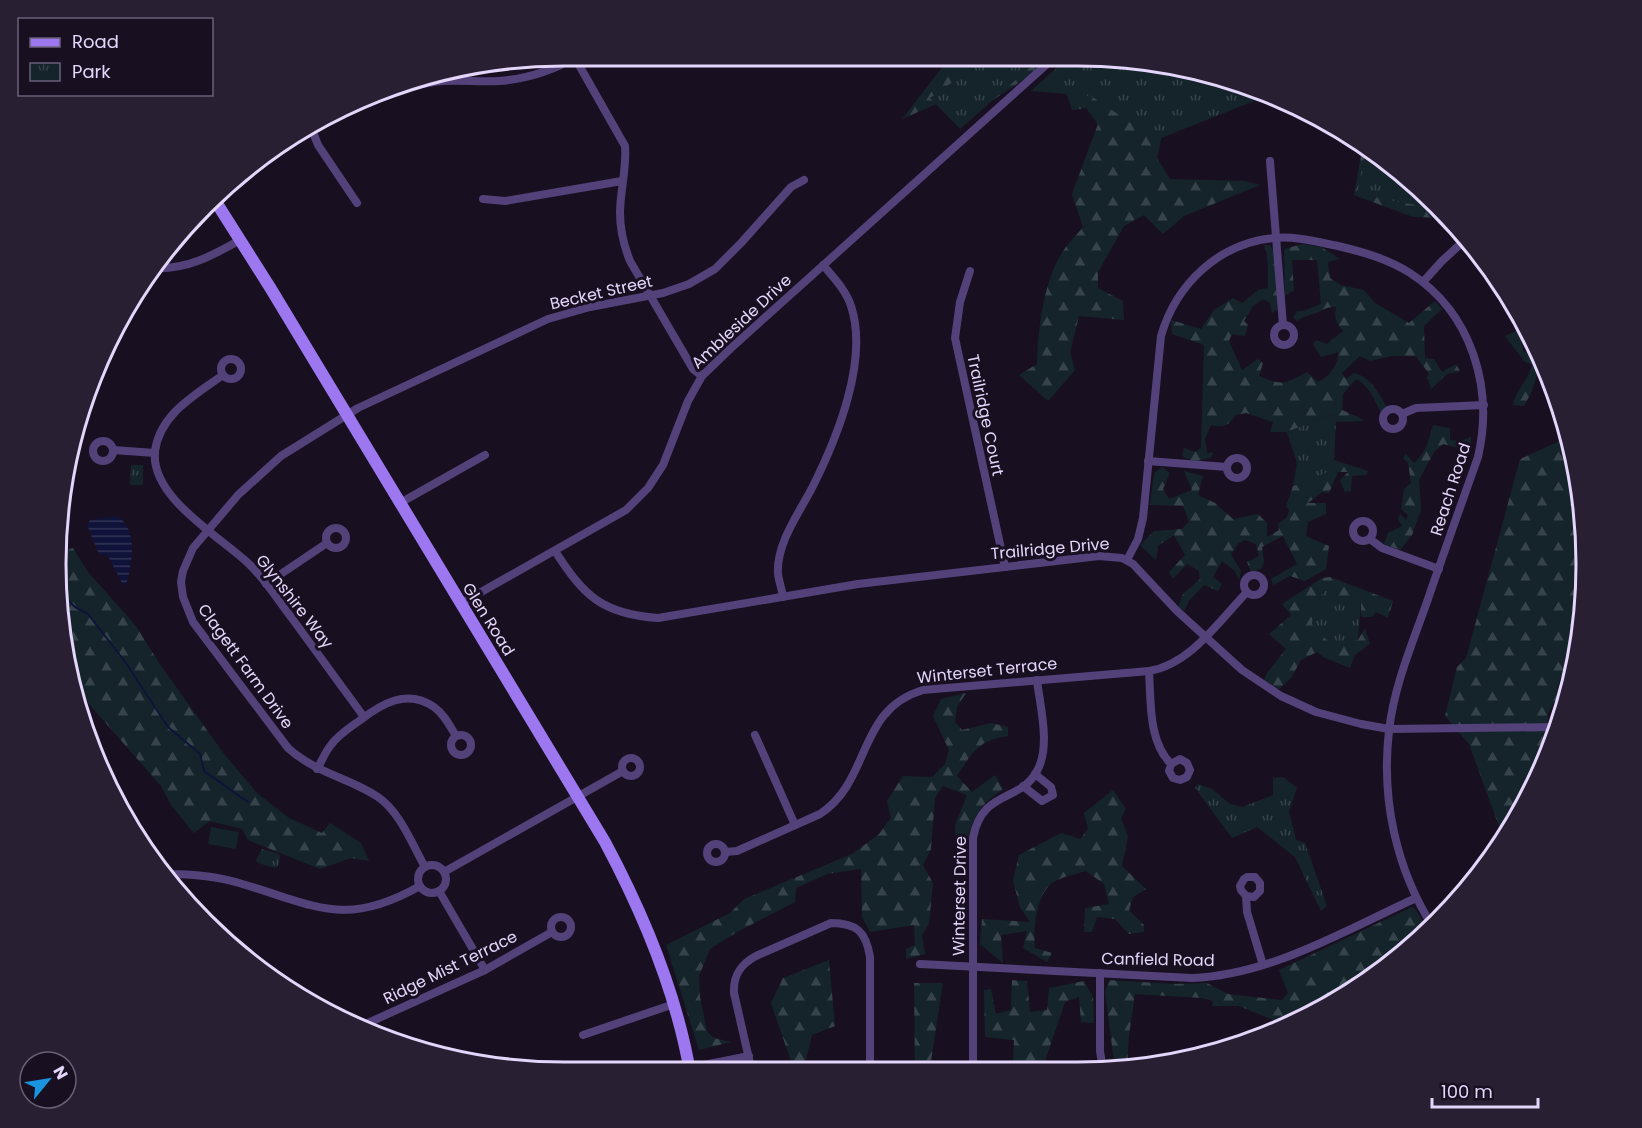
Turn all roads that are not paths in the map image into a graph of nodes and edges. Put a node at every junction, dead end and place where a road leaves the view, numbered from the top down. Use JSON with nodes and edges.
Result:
{"nodes":[{"id":1,"x":556,"y":66,"type":"edge"},
{"id":2,"x":582,"y":66,"type":"edge"},
{"id":3,"x":1045,"y":66,"type":"edge"},
{"id":4,"x":443,"y":81,"type":"edge"},
{"id":5,"x":314,"y":134,"type":"edge"},
{"id":6,"x":1270,"y":161,"type":"dead end"},
{"id":7,"x":804,"y":180,"type":"dead end"},
{"id":8,"x":622,"y":181,"type":"junction"},
{"id":9,"x":483,"y":199,"type":"dead end"},
{"id":10,"x":357,"y":203,"type":"dead end"},
{"id":11,"x":219,"y":206,"type":"edge"},
{"id":12,"x":1277,"y":237,"type":"junction"},
{"id":13,"x":240,"y":240,"type":"junction"},
{"id":14,"x":1460,"y":245,"type":"edge"},
{"id":15,"x":823,"y":265,"type":"junction"},
{"id":16,"x":163,"y":269,"type":"edge"},
{"id":17,"x":970,"y":271,"type":"dead end"},
{"id":18,"x":1423,"y":282,"type":"junction"},
{"id":19,"x":650,"y":295,"type":"junction"},
{"id":20,"x":1283,"y":325,"type":"dead end"},
{"id":21,"x":223,"y":375,"type":"dead end"},
{"id":22,"x":702,"y":376,"type":"junction"},
{"id":23,"x":1484,"y":405,"type":"junction"},
{"id":24,"x":1402,"y":414,"type":"dead end"},
{"id":25,"x":347,"y":415,"type":"junction"},
{"id":26,"x":113,"y":450,"type":"dead end"},
{"id":27,"x":155,"y":453,"type":"junction"},
{"id":28,"x":486,"y":455,"type":"dead end"},
{"id":29,"x":1148,"y":461,"type":"junction"},
{"id":30,"x":1227,"y":467,"type":"dead end"},
{"id":31,"x":400,"y":503,"type":"junction"},
{"id":32,"x":208,"y":529,"type":"junction"},
{"id":33,"x":1370,"y":539,"type":"dead end"},
{"id":34,"x":327,"y":543,"type":"dead end"},
{"id":35,"x":555,"y":550,"type":"junction"},
{"id":36,"x":1127,"y":560,"type":"junction"},
{"id":37,"x":1005,"y":567,"type":"junction"},
{"id":38,"x":1438,"y":569,"type":"junction"},
{"id":39,"x":266,"y":584,"type":"junction"},
{"id":40,"x":1247,"y":592,"type":"dead end"},
{"id":41,"x":783,"y":597,"type":"junction"},
{"id":42,"x":460,"y":604,"type":"junction"},
{"id":43,"x":1204,"y":637,"type":"junction"},
{"id":44,"x":1149,"y":670,"type":"junction"},
{"id":45,"x":1037,"y":680,"type":"junction"},
{"id":46,"x":364,"y":717,"type":"junction"},
{"id":47,"x":1549,"y":727,"type":"edge"},
{"id":48,"x":1389,"y":729,"type":"junction"},
{"id":49,"x":755,"y":735,"type":"dead end"},
{"id":50,"x":456,"y":736,"type":"dead end"},
{"id":51,"x":1170,"y":764,"type":"dead end"},
{"id":52,"x":317,"y":769,"type":"junction"},
{"id":53,"x":624,"y":771,"type":"dead end"},
{"id":54,"x":1035,"y":774,"type":"junction"},
{"id":55,"x":1023,"y":786,"type":"junction"},
{"id":56,"x":578,"y":796,"type":"junction"},
{"id":57,"x":795,"y":825,"type":"junction"},
{"id":58,"x":725,"y":852,"type":"dead end"},
{"id":59,"x":424,"y":867,"type":"junction"},
{"id":60,"x":444,"y":872,"type":"junction"},
{"id":61,"x":176,"y":875,"type":"edge"},
{"id":62,"x":420,"y":886,"type":"junction"},
{"id":63,"x":439,"y":891,"type":"junction"},
{"id":64,"x":1246,"y":896,"type":"dead end"},
{"id":65,"x":1416,"y":898,"type":"junction"},
{"id":66,"x":1428,"y":918,"type":"edge"},
{"id":67,"x":552,"y":932,"type":"dead end"},
{"id":68,"x":920,"y":964,"type":"dead end"},
{"id":69,"x":1263,"y":965,"type":"junction"},
{"id":70,"x":972,"y":966,"type":"junction"},
{"id":71,"x":485,"y":970,"type":"junction"},
{"id":72,"x":1100,"y":974,"type":"junction"},
{"id":73,"x":674,"y":1004,"type":"junction"},
{"id":74,"x":369,"y":1022,"type":"edge"},
{"id":75,"x":583,"y":1035,"type":"dead end"},
{"id":76,"x":749,"y":1056,"type":"junction"},
{"id":77,"x":1102,"y":1061,"type":"edge"},
{"id":78,"x":687,"y":1062,"type":"edge"},
{"id":79,"x":723,"y":1062,"type":"edge"},
{"id":80,"x":750,"y":1062,"type":"edge"},
{"id":81,"x":870,"y":1062,"type":"edge"},
{"id":82,"x":973,"y":1062,"type":"edge"}],
"edges":[{"from":1,"to":4,"type":"street"},
{"from":2,"to":8,"type":"street"},
{"from":3,"to":15,"type":"street","name":"Ambleside Drive"},
{"from":5,"to":10,"type":"street"},
{"from":6,"to":12,"type":"street"},
{"from":7,"to":19,"type":"street","name":"Becket Street"},
{"from":8,"to":9,"type":"street"},
{"from":8,"to":19,"type":"street"},
{"from":11,"to":13,"type":"main road","name":"Glen Road"},
{"from":12,"to":18,"type":"street","name":"Reach Road"},
{"from":12,"to":20,"type":"street"},
{"from":12,"to":29,"type":"street","name":"Reach Road"},
{"from":13,"to":16,"type":"street"},
{"from":13,"to":25,"type":"main road","name":"Glen Road"},
{"from":14,"to":18,"type":"street"},
{"from":15,"to":22,"type":"street","name":"Ambleside Drive"},
{"from":15,"to":41,"type":"street"},
{"from":17,"to":37,"type":"street","name":"Trailridge Court"},
{"from":18,"to":23,"type":"street","name":"Reach Road"},
{"from":19,"to":22,"type":"street"},
{"from":19,"to":25,"type":"street","name":"Becket Street"},
{"from":21,"to":27,"type":"street"},
{"from":22,"to":35,"type":"street","name":"Ambleside Drive"},
{"from":23,"to":24,"type":"street"},
{"from":23,"to":38,"type":"street","name":"Reach Road"},
{"from":25,"to":31,"type":"main road","name":"Glen Road"},
{"from":25,"to":32,"type":"street","name":"Clagett Farm Drive"},
{"from":26,"to":27,"type":"street"},
{"from":27,"to":32,"type":"street","name":"Glynshire Way"},
{"from":28,"to":31,"type":"street"},
{"from":29,"to":30,"type":"street"},
{"from":29,"to":36,"type":"street","name":"Reach Road"},
{"from":31,"to":42,"type":"main road","name":"Glen Road"},
{"from":32,"to":39,"type":"street","name":"Glynshire Way"},
{"from":32,"to":52,"type":"street","name":"Clagett Farm Drive"},
{"from":33,"to":38,"type":"street"},
{"from":34,"to":39,"type":"street"},
{"from":35,"to":41,"type":"street","name":"Trailridge Drive"},
{"from":35,"to":42,"type":"street","name":"Ambleside Drive"},
{"from":36,"to":37,"type":"street","name":"Trailridge Drive"},
{"from":36,"to":43,"type":"street","name":"Trailridge Drive"},
{"from":37,"to":41,"type":"street","name":"Trailridge Drive"},
{"from":38,"to":48,"type":"street","name":"Reach Road"},
{"from":39,"to":46,"type":"street","name":"Glynshire Way"},
{"from":40,"to":43,"type":"street","name":"Winterset Terrace"},
{"from":42,"to":56,"type":"main road","name":"Glen Road"},
{"from":43,"to":44,"type":"street","name":"Winterset Terrace"},
{"from":43,"to":48,"type":"street","name":"Trailridge Drive"},
{"from":44,"to":45,"type":"street","name":"Winterset Terrace"},
{"from":44,"to":51,"type":"street"},
{"from":45,"to":54,"type":"street","name":"Winterset Drive"},
{"from":45,"to":57,"type":"street","name":"Winterset Terrace"},
{"from":46,"to":50,"type":"street"},
{"from":46,"to":52,"type":"street"},
{"from":47,"to":48,"type":"street","name":"Trailridge Drive"},
{"from":48,"to":65,"type":"street","name":"Reach Road"},
{"from":49,"to":57,"type":"street"},
{"from":52,"to":59,"type":"street","name":"Clagett Farm Drive"},
{"from":53,"to":56,"type":"street"},
{"from":54,"to":55,"type":"street","name":"Winterset Drive"},
{"from":54,"to":55,"type":"street"},
{"from":55,"to":70,"type":"street","name":"Winterset Drive"},
{"from":56,"to":60,"type":"street"},
{"from":56,"to":73,"type":"main road","name":"Glen Road"},
{"from":57,"to":58,"type":"street","name":"Winterset Terrace"},
{"from":59,"to":60,"type":"street"},
{"from":59,"to":62,"type":"street"},
{"from":60,"to":63,"type":"street"},
{"from":61,"to":62,"type":"street"},
{"from":62,"to":63,"type":"street"},
{"from":63,"to":71,"type":"street"},
{"from":64,"to":69,"type":"street"},
{"from":65,"to":66,"type":"street","name":"Reach Road"},
{"from":65,"to":69,"type":"street","name":"Canfield Road"},
{"from":67,"to":71,"type":"street","name":"Ridge Mist Terrace"},
{"from":68,"to":70,"type":"street","name":"Canfield Road"},
{"from":69,"to":72,"type":"street","name":"Canfield Road"},
{"from":70,"to":72,"type":"street","name":"Canfield Road"},
{"from":70,"to":82,"type":"street","name":"Winterset Drive"},
{"from":71,"to":74,"type":"street","name":"Ridge Mist Terrace"},
{"from":72,"to":77,"type":"street"},
{"from":73,"to":75,"type":"street"},
{"from":73,"to":78,"type":"main road","name":"Glen Road"},
{"from":76,"to":79,"type":"street"},
{"from":76,"to":80,"type":"street"},
{"from":76,"to":81,"type":"street"}]}
